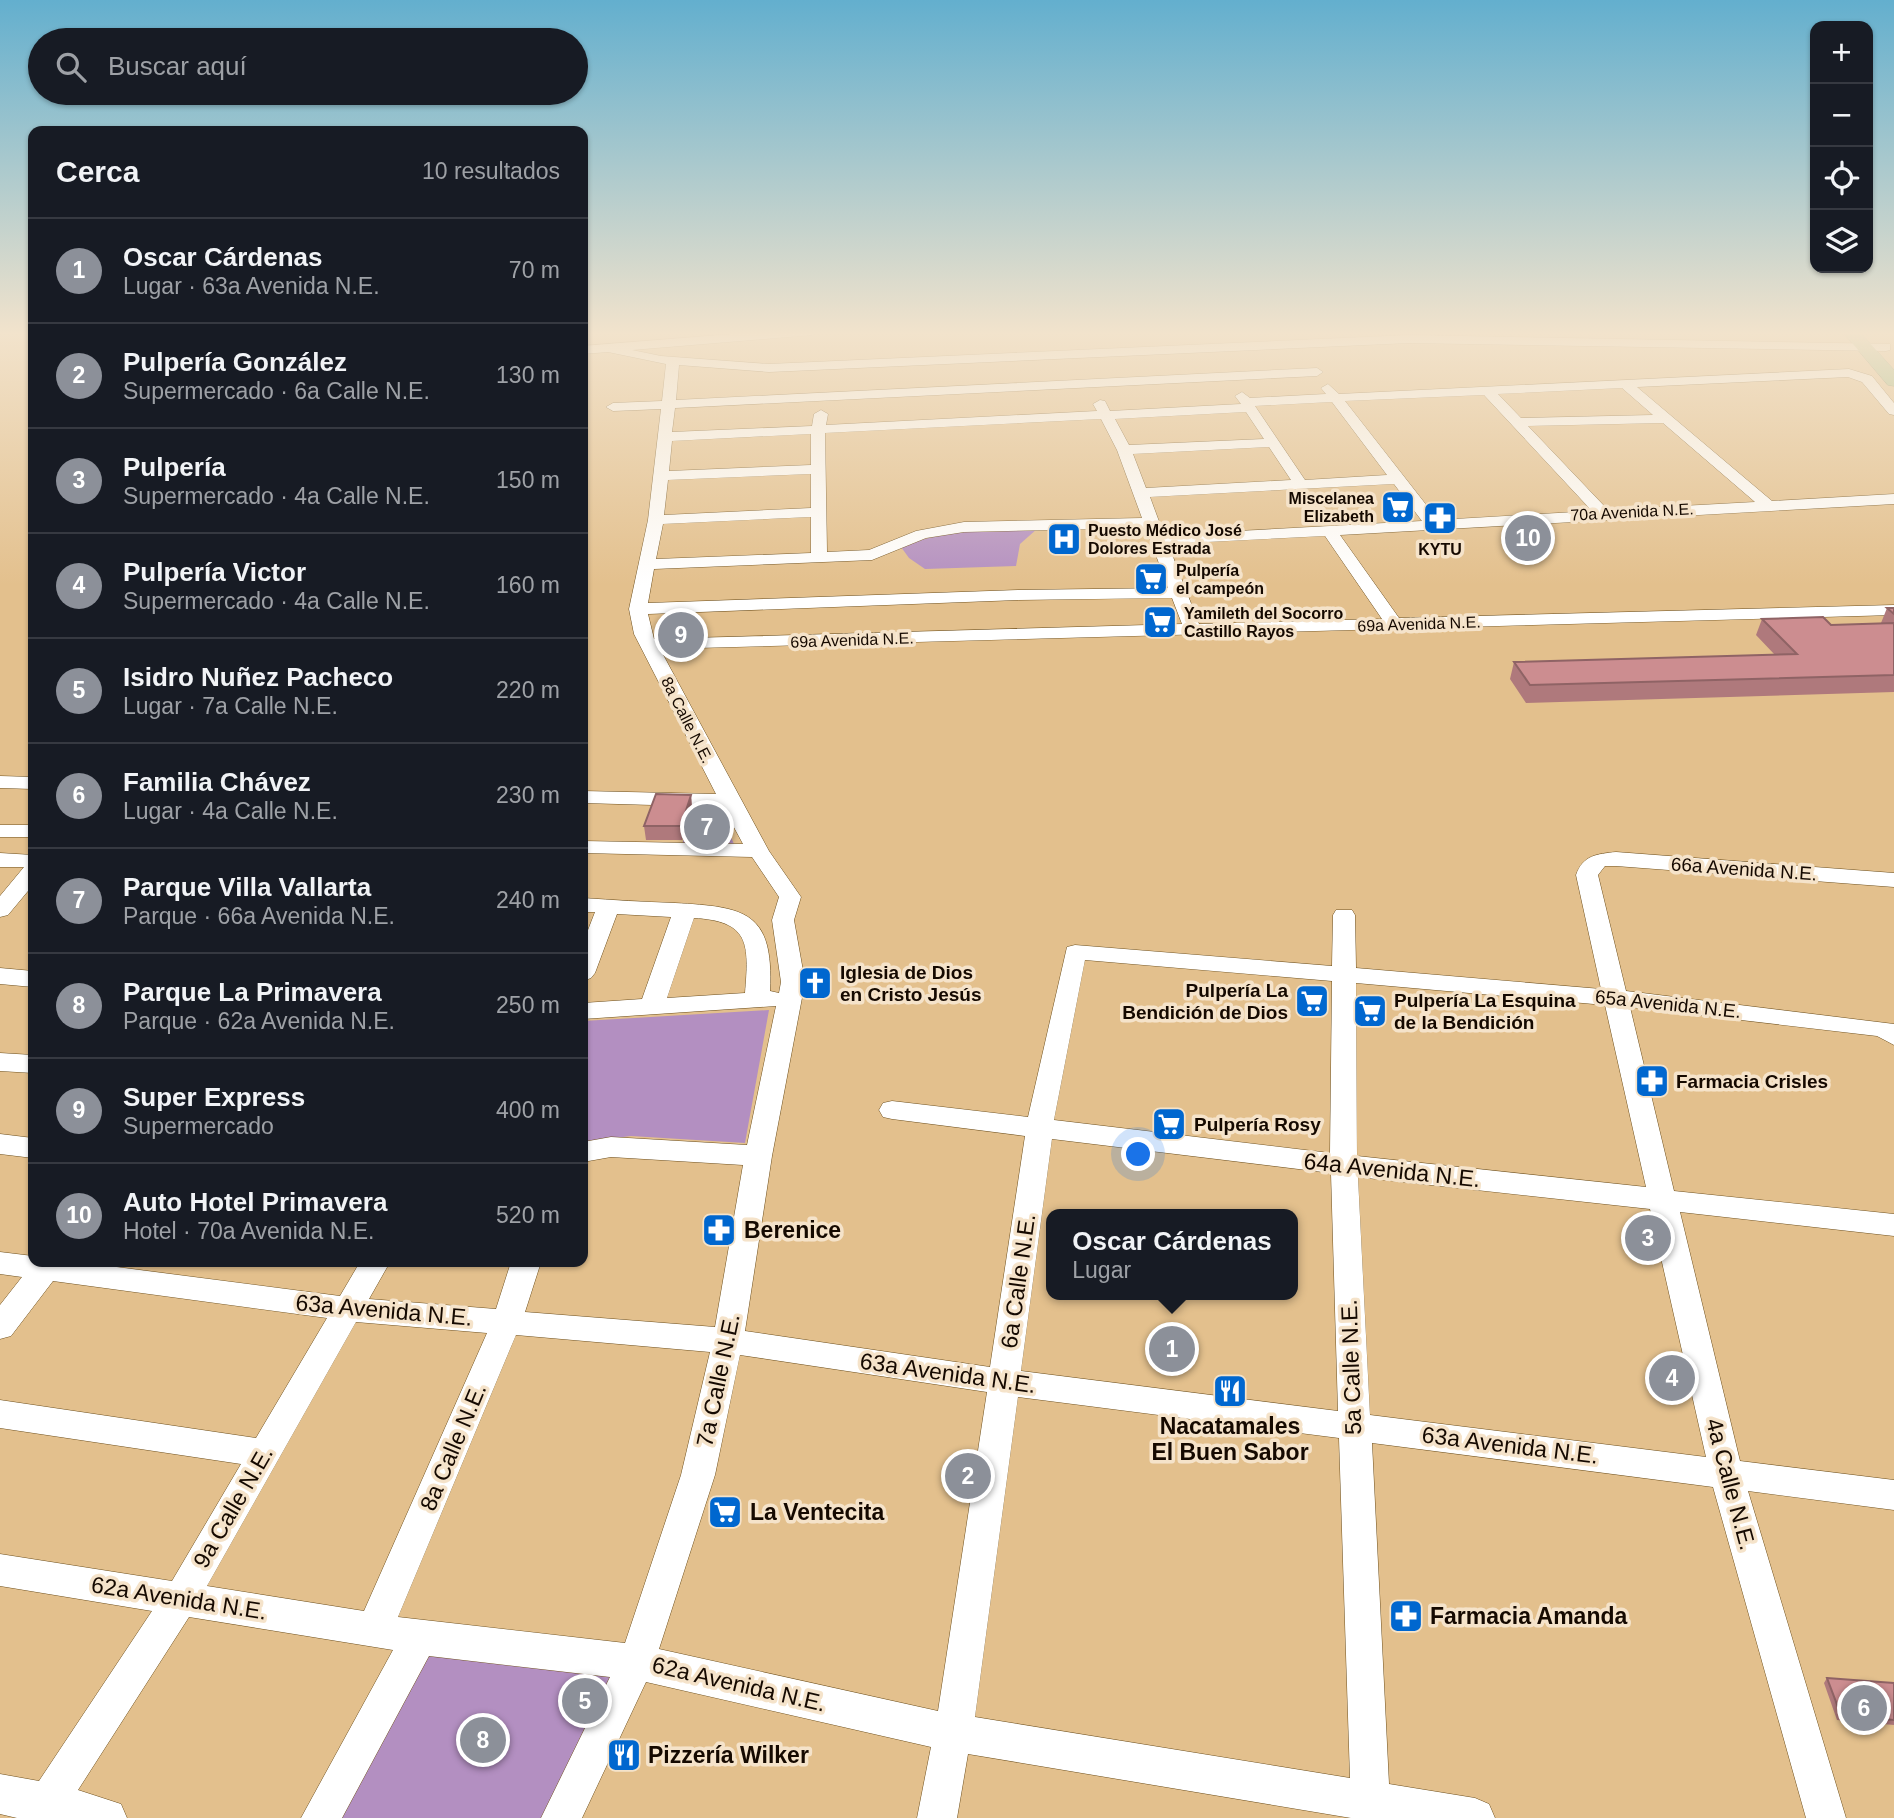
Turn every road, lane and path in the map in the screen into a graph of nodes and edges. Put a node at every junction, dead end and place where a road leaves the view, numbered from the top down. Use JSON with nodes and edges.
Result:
{"nodes":[{"id":1,"x":1106,"y":415,"type":"edge"},
{"id":2,"x":666,"y":416,"type":"edge"},
{"id":3,"x":819,"y":416,"type":"edge"},
{"id":4,"x":1089,"y":416,"type":"edge"},
{"id":5,"x":1255,"y":416,"type":"edge"},
{"id":6,"x":1349,"y":416,"type":"edge"},
{"id":7,"x":1511,"y":416,"type":"edge"},
{"id":8,"x":1661,"y":416,"type":"edge"},
{"id":9,"x":1665,"y":419,"type":"junction"},
{"id":10,"x":1517,"y":422,"type":"junction"},
{"id":11,"x":818,"y":429,"type":"junction"},
{"id":12,"x":665,"y":437,"type":"junction"},
{"id":13,"x":1273,"y":443,"type":"junction"},
{"id":14,"x":1124,"y":450,"type":"junction"},
{"id":15,"x":818,"y":469,"type":"junction"},
{"id":16,"x":662,"y":476,"type":"junction"},
{"id":17,"x":1397,"y":479,"type":"junction"},
{"id":18,"x":1300,"y":483,"type":"junction"},
{"id":19,"x":1141,"y":493,"type":"junction"},
{"id":20,"x":1894,"y":499,"type":"edge"},
{"id":21,"x":1767,"y":505,"type":"junction"},
{"id":22,"x":819,"y":512,"type":"junction"},
{"id":23,"x":1602,"y":513,"type":"junction"},
{"id":24,"x":656,"y":520,"type":"junction"},
{"id":25,"x":1151,"y":523,"type":"junction"},
{"id":26,"x":1432,"y":523,"type":"junction"},
{"id":27,"x":1329,"y":530,"type":"junction"},
{"id":28,"x":1160,"y":540,"type":"junction"},
{"id":29,"x":819,"y":558,"type":"junction"},
{"id":30,"x":645,"y":564,"type":"junction"},
{"id":31,"x":1179,"y":593,"type":"junction"},
{"id":32,"x":638,"y":609,"type":"junction"},
{"id":33,"x":1894,"y":610,"type":"edge"},
{"id":34,"x":1395,"y":625,"type":"junction"},
{"id":35,"x":1192,"y":631,"type":"junction"},
{"id":36,"x":649,"y":644,"type":"junction"},
{"id":37,"x":0,"y":782,"type":"edge"},
{"id":38,"x":28,"y":783,"type":"edge"},
{"id":39,"x":588,"y":797,"type":"edge"},
{"id":40,"x":730,"y":801,"type":"junction"},
{"id":41,"x":0,"y":831,"type":"edge"},
{"id":42,"x":28,"y":831,"type":"edge"},
{"id":43,"x":588,"y":846,"type":"edge"},
{"id":44,"x":758,"y":851,"type":"junction"},
{"id":45,"x":0,"y":860,"type":"edge"},
{"id":46,"x":28,"y":861,"type":"edge"},
{"id":47,"x":1595,"y":863,"type":"joint"},
{"id":48,"x":28,"y":877,"type":"edge"},
{"id":49,"x":1894,"y":880,"type":"edge"},
{"id":50,"x":588,"y":905,"type":"edge"},
{"id":51,"x":609,"y":905,"type":"junction"},
{"id":52,"x":787,"y":908,"type":"joint"},
{"id":53,"x":685,"y":909,"type":"junction"},
{"id":54,"x":0,"y":910,"type":"edge"},
{"id":55,"x":1344,"y":915,"type":"dead end"},
{"id":56,"x":1075,"y":952,"type":"joint"},
{"id":57,"x":588,"y":960,"type":"edge"},
{"id":58,"x":1345,"y":973,"type":"junction"},
{"id":59,"x":789,"y":998,"type":"junction"},
{"id":60,"x":1618,"y":998,"type":"junction"},
{"id":61,"x":757,"y":999,"type":"junction"},
{"id":62,"x":652,"y":1007,"type":"junction"},
{"id":63,"x":588,"y":1011,"type":"edge"},
{"id":64,"x":1889,"y":1033,"type":"edge"},
{"id":65,"x":0,"y":1062,"type":"edge"},
{"id":66,"x":28,"y":1064,"type":"edge"},
{"id":67,"x":891,"y":1110,"type":"dead end"},
{"id":68,"x":1040,"y":1126,"type":"junction"},
{"id":69,"x":0,"y":1144,"type":"edge"},
{"id":70,"x":28,"y":1147,"type":"edge"},
{"id":71,"x":588,"y":1151,"type":"edge"},
{"id":72,"x":758,"y":1156,"type":"junction"},
{"id":73,"x":1344,"y":1165,"type":"junction"},
{"id":74,"x":1664,"y":1199,"type":"junction"},
{"id":75,"x":1894,"y":1225,"type":"edge"},
{"id":76,"x":0,"y":1263,"type":"edge"},
{"id":77,"x":28,"y":1264,"type":"edge"},
{"id":78,"x":46,"y":1267,"type":"edge"},
{"id":79,"x":62,"y":1267,"type":"edge"},
{"id":80,"x":372,"y":1267,"type":"edge"},
{"id":81,"x":524,"y":1267,"type":"edge"},
{"id":82,"x":348,"y":1309,"type":"junction"},
{"id":83,"x":507,"y":1321,"type":"junction"},
{"id":84,"x":0,"y":1327,"type":"edge"},
{"id":85,"x":728,"y":1341,"type":"junction"},
{"id":86,"x":1004,"y":1382,"type":"junction"},
{"id":87,"x":0,"y":1414,"type":"edge"},
{"id":88,"x":1353,"y":1424,"type":"junction"},
{"id":89,"x":264,"y":1453,"type":"junction"},
{"id":90,"x":1726,"y":1473,"type":"junction"},
{"id":91,"x":1894,"y":1495,"type":"edge"},
{"id":92,"x":0,"y":1570,"type":"edge"},
{"id":93,"x":181,"y":1598,"type":"junction"},
{"id":94,"x":374,"y":1630,"type":"junction"},
{"id":95,"x":420,"y":1637,"type":"junction"},
{"id":96,"x":637,"y":1662,"type":"junction"},
{"id":97,"x":954,"y":1733,"type":"junction"},
{"id":98,"x":0,"y":1794,"type":"edge"},
{"id":99,"x":1371,"y":1809,"type":"edge"},
{"id":100,"x":43,"y":1810,"type":"edge"},
{"id":101,"x":107,"y":1818,"type":"edge"},
{"id":102,"x":321,"y":1818,"type":"edge"},
{"id":103,"x":561,"y":1818,"type":"edge"},
{"id":104,"x":937,"y":1818,"type":"edge"},
{"id":105,"x":1475,"y":1818,"type":"edge"},
{"id":106,"x":1826,"y":1818,"type":"edge"}],
"edges":[{"from":1,"to":14,"type":"street"},
{"from":2,"to":12,"type":"street","name":"8a Calle N.E."},
{"from":3,"to":11,"type":"street"},
{"from":4,"to":11,"type":"street"},
{"from":5,"to":13,"type":"street"},
{"from":6,"to":17,"type":"street"},
{"from":7,"to":10,"type":"street"},
{"from":8,"to":9,"type":"street"},
{"from":9,"to":10,"type":"street"},
{"from":9,"to":21,"type":"street"},
{"from":10,"to":23,"type":"street"},
{"from":11,"to":12,"type":"street"},
{"from":11,"to":15,"type":"street"},
{"from":12,"to":16,"type":"street","name":"8a Calle N.E."},
{"from":13,"to":14,"type":"street"},
{"from":13,"to":18,"type":"street"},
{"from":14,"to":19,"type":"street"},
{"from":15,"to":16,"type":"street"},
{"from":15,"to":22,"type":"street"},
{"from":16,"to":24,"type":"street","name":"8a Calle N.E."},
{"from":17,"to":18,"type":"street"},
{"from":17,"to":26,"type":"street"},
{"from":18,"to":19,"type":"street"},
{"from":19,"to":25,"type":"street"},
{"from":20,"to":21,"type":"street","name":"70a Avenida N.E."},
{"from":21,"to":23,"type":"street","name":"70a Avenida N.E."},
{"from":22,"to":24,"type":"street"},
{"from":22,"to":29,"type":"street"},
{"from":23,"to":26,"type":"street","name":"70a Avenida N.E."},
{"from":24,"to":30,"type":"street","name":"8a Calle N.E."},
{"from":25,"to":28,"type":"street"},
{"from":25,"to":29,"type":"street"},
{"from":26,"to":27,"type":"street","name":"70a Avenida N.E."},
{"from":27,"to":28,"type":"street","name":"70a Avenida N.E."},
{"from":27,"to":34,"type":"street"},
{"from":28,"to":31,"type":"street"},
{"from":29,"to":30,"type":"street"},
{"from":30,"to":32,"type":"street","name":"8a Calle N.E."},
{"from":31,"to":32,"type":"street"},
{"from":31,"to":35,"type":"street"},
{"from":32,"to":36,"type":"street","name":"8a Calle N.E."},
{"from":33,"to":34,"type":"street","name":"69a Avenida N.E."},
{"from":34,"to":35,"type":"street","name":"69a Avenida N.E."},
{"from":35,"to":36,"type":"street","name":"69a Avenida N.E."},
{"from":36,"to":40,"type":"street","name":"8a Calle N.E."},
{"from":37,"to":38,"type":"street"},
{"from":39,"to":40,"type":"street"},
{"from":40,"to":44,"type":"street","name":"8a Calle N.E."},
{"from":41,"to":42,"type":"street"},
{"from":43,"to":44,"type":"street"},
{"from":44,"to":52,"type":"street","name":"8a Calle N.E."},
{"from":45,"to":46,"type":"street"},
{"from":47,"to":49,"type":"street","name":"66a Avenida N.E."},
{"from":47,"to":60,"type":"street","name":"4a Calle N.E."},
{"from":48,"to":54,"type":"street"},
{"from":50,"to":51,"type":"street"},
{"from":51,"to":53,"type":"street"},
{"from":51,"to":57,"type":"street"},
{"from":52,"to":59,"type":"street","name":"7a Calle N.E."},
{"from":53,"to":61,"type":"street"},
{"from":53,"to":62,"type":"street"},
{"from":55,"to":58,"type":"street","name":"5a Calle N.E."},
{"from":56,"to":58,"type":"street","name":"65a Avenida N.E."},
{"from":56,"to":68,"type":"street","name":"6a Calle N.E."},
{"from":58,"to":60,"type":"street","name":"65a Avenida N.E."},
{"from":58,"to":73,"type":"street","name":"5a Calle N.E."},
{"from":59,"to":61,"type":"street"},
{"from":59,"to":72,"type":"street","name":"7a Calle N.E."},
{"from":60,"to":64,"type":"street","name":"65a Avenida N.E."},
{"from":60,"to":74,"type":"street","name":"4a Calle N.E."},
{"from":61,"to":62,"type":"street"},
{"from":62,"to":63,"type":"street"},
{"from":65,"to":66,"type":"street"},
{"from":67,"to":68,"type":"street","name":"64a Avenida N.E."},
{"from":68,"to":73,"type":"street","name":"64a Avenida N.E."},
{"from":68,"to":86,"type":"street","name":"6a Calle N.E."},
{"from":69,"to":70,"type":"street"},
{"from":71,"to":72,"type":"street"},
{"from":72,"to":85,"type":"street","name":"7a Calle N.E."},
{"from":73,"to":74,"type":"street","name":"64a Avenida N.E."},
{"from":73,"to":88,"type":"street","name":"5a Calle N.E."},
{"from":74,"to":75,"type":"street","name":"64a Avenida N.E."},
{"from":74,"to":90,"type":"street","name":"4a Calle N.E."},
{"from":76,"to":77,"type":"street","name":"63a Avenida N.E."},
{"from":78,"to":84,"type":"street"},
{"from":79,"to":82,"type":"street","name":"63a Avenida N.E."},
{"from":80,"to":82,"type":"street","name":"9a Calle N.E."},
{"from":81,"to":83,"type":"street","name":"8a Calle N.E."},
{"from":82,"to":83,"type":"street","name":"63a Avenida N.E."},
{"from":82,"to":89,"type":"street","name":"9a Calle N.E."},
{"from":83,"to":85,"type":"street","name":"63a Avenida N.E."},
{"from":83,"to":94,"type":"street","name":"8a Calle N.E."},
{"from":85,"to":86,"type":"street","name":"63a Avenida N.E."},
{"from":85,"to":96,"type":"street","name":"7a Calle N.E."},
{"from":86,"to":88,"type":"street","name":"63a Avenida N.E."},
{"from":86,"to":97,"type":"street","name":"6a Calle N.E."},
{"from":87,"to":89,"type":"street"},
{"from":88,"to":90,"type":"street","name":"63a Avenida N.E."},
{"from":88,"to":99,"type":"street","name":"5a Calle N.E."},
{"from":89,"to":93,"type":"street","name":"9a Calle N.E."},
{"from":90,"to":91,"type":"street","name":"63a Avenida N.E."},
{"from":90,"to":106,"type":"street","name":"4a Calle N.E."},
{"from":92,"to":93,"type":"street","name":"62a Avenida N.E."},
{"from":93,"to":94,"type":"street","name":"62a Avenida N.E."},
{"from":93,"to":100,"type":"street","name":"9a Calle N.E."},
{"from":94,"to":95,"type":"street","name":"62a Avenida N.E."},
{"from":95,"to":96,"type":"street","name":"62a Avenida N.E."},
{"from":95,"to":102,"type":"street"},
{"from":96,"to":97,"type":"street","name":"62a Avenida N.E."},
{"from":96,"to":103,"type":"street","name":"7a Calle N.E."},
{"from":97,"to":99,"type":"street","name":"62a Avenida N.E."},
{"from":97,"to":104,"type":"street","name":"6a Calle N.E."},
{"from":98,"to":100,"type":"street"},
{"from":99,"to":105,"type":"street","name":"62a Avenida N.E."},
{"from":100,"to":101,"type":"street"}]}
